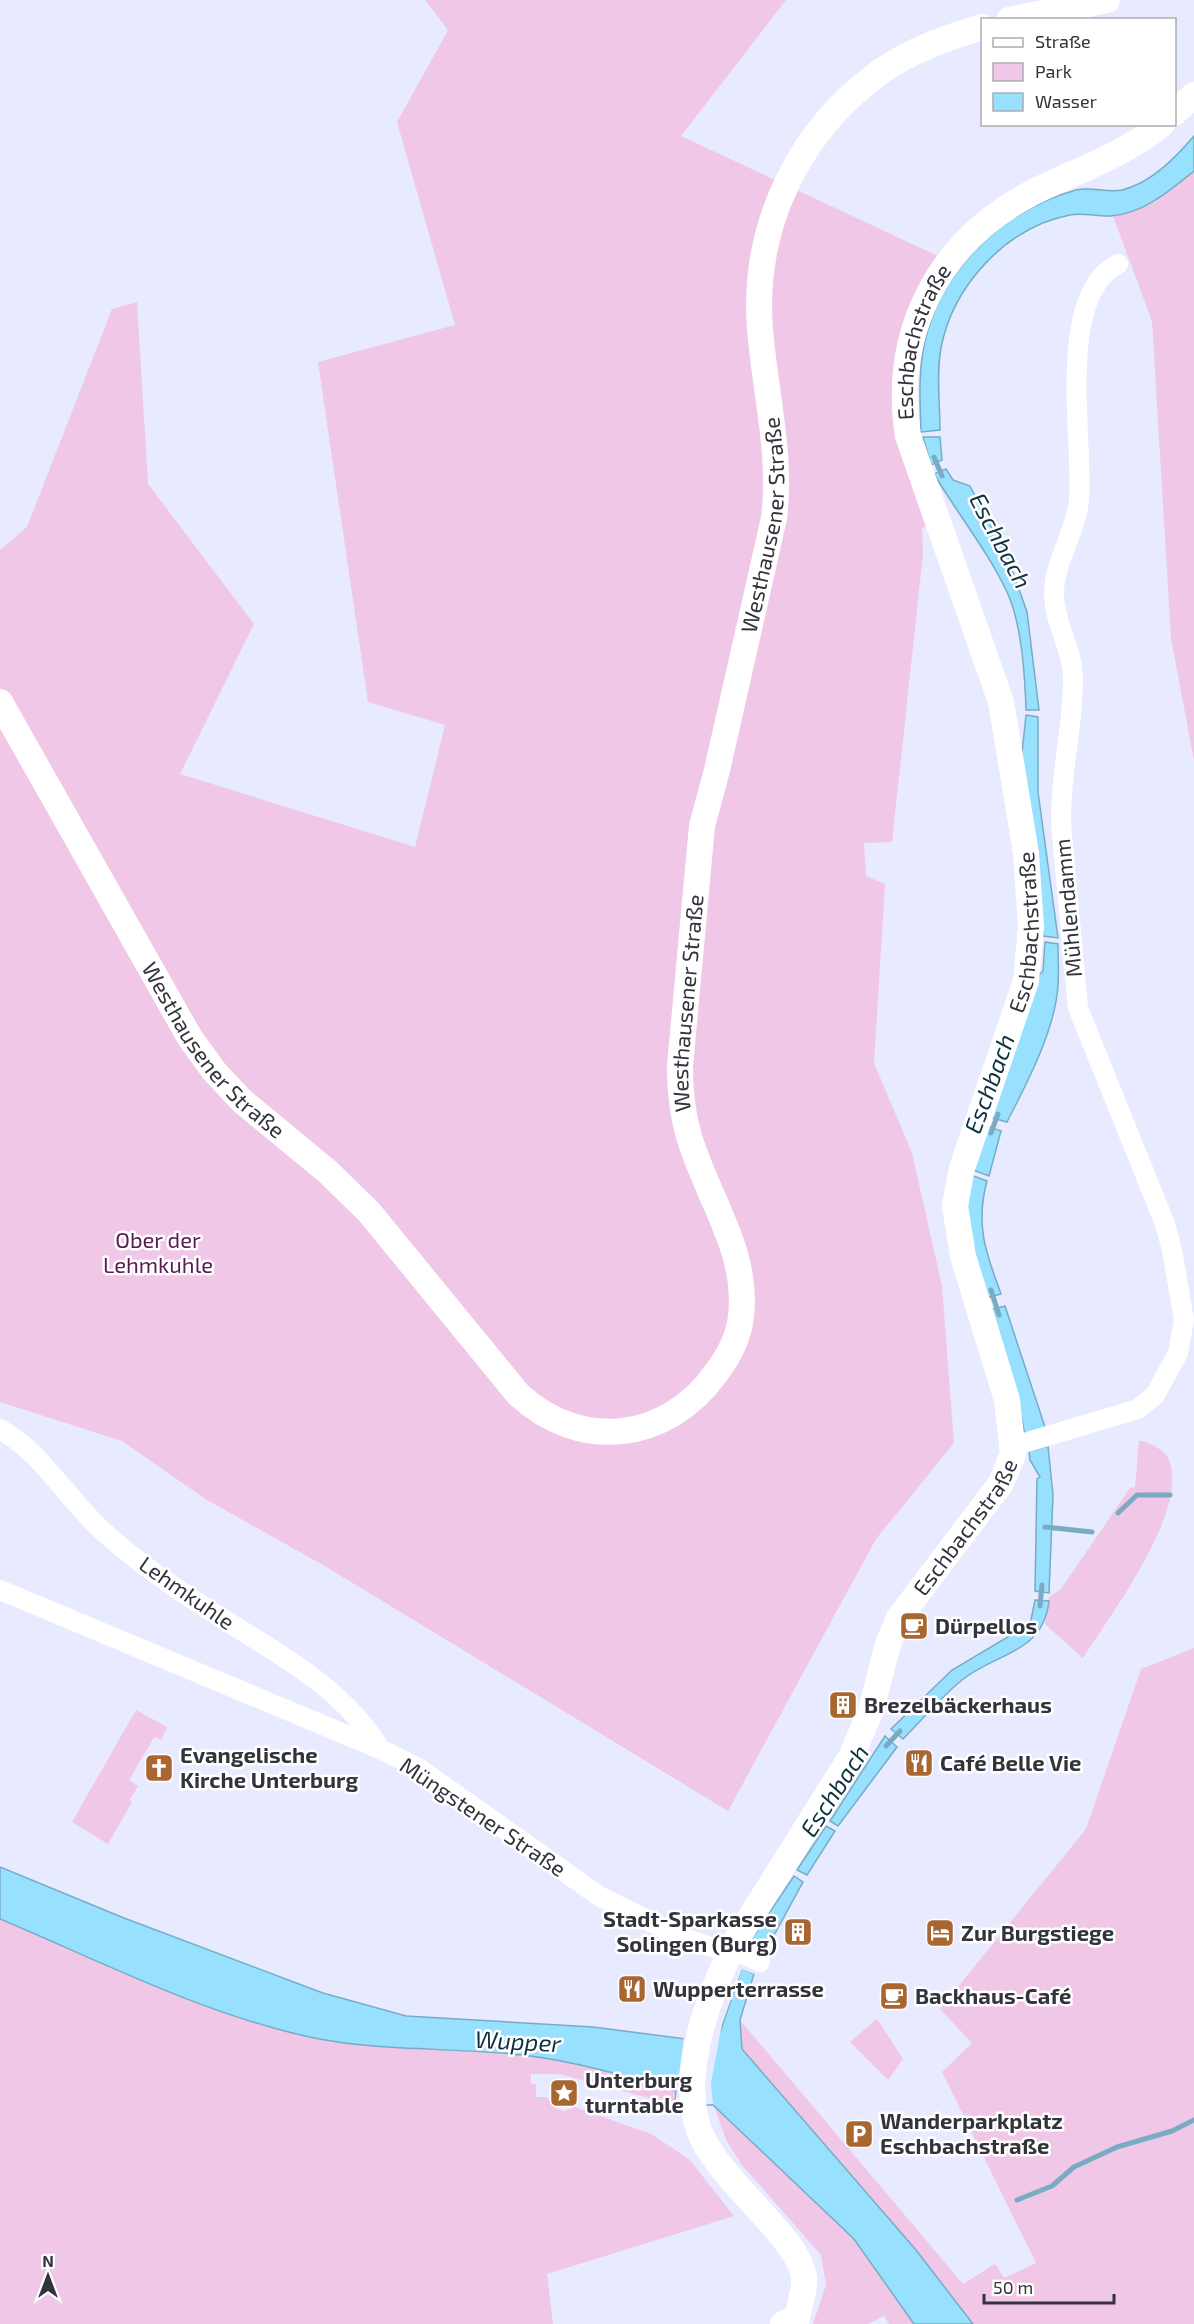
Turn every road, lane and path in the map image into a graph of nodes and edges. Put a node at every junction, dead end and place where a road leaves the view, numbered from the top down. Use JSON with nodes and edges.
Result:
{"nodes":[{"id":1,"x":1107,"y":0,"type":"edge"},
{"id":2,"x":1019,"y":18,"type":"edge"},
{"id":3,"x":981,"y":27,"type":"edge"},
{"id":4,"x":1194,"y":95,"type":"edge"},
{"id":5,"x":1176,"y":111,"type":"edge"},
{"id":6,"x":1159,"y":126,"type":"edge"},
{"id":7,"x":1118,"y":264,"type":"dead end"},
{"id":8,"x":0,"y":702,"type":"edge"},
{"id":9,"x":0,"y":1429,"type":"edge"},
{"id":10,"x":1020,"y":1445,"type":"junction"},
{"id":11,"x":0,"y":1590,"type":"edge"},
{"id":12,"x":380,"y":1749,"type":"junction"},
{"id":13,"x":732,"y":1956,"type":"junction"},
{"id":14,"x":760,"y":1962,"type":"dead end"},
{"id":15,"x":792,"y":2322,"type":"edge"}],
"edges":[{"from":1,"to":2,"type":"main road"},
{"from":3,"to":8,"type":"main road","name":"Westhausener Straße"},
{"from":4,"to":5,"type":"main road"},
{"from":6,"to":10,"type":"main road","name":"Eschbachstraße"},
{"from":7,"to":10,"type":"street","name":"Mühlendamm"},
{"from":9,"to":12,"type":"street","name":"Lehmkuhle"},
{"from":10,"to":13,"type":"main road","name":"Eschbachstraße"},
{"from":11,"to":12,"type":"street","name":"Müngstener Straße"},
{"from":12,"to":13,"type":"street","name":"Müngstener Straße"},
{"from":13,"to":14,"type":"street","name":"Müngstener Straße"},
{"from":13,"to":15,"type":"main road","name":"Eschbachstraße"}]}
